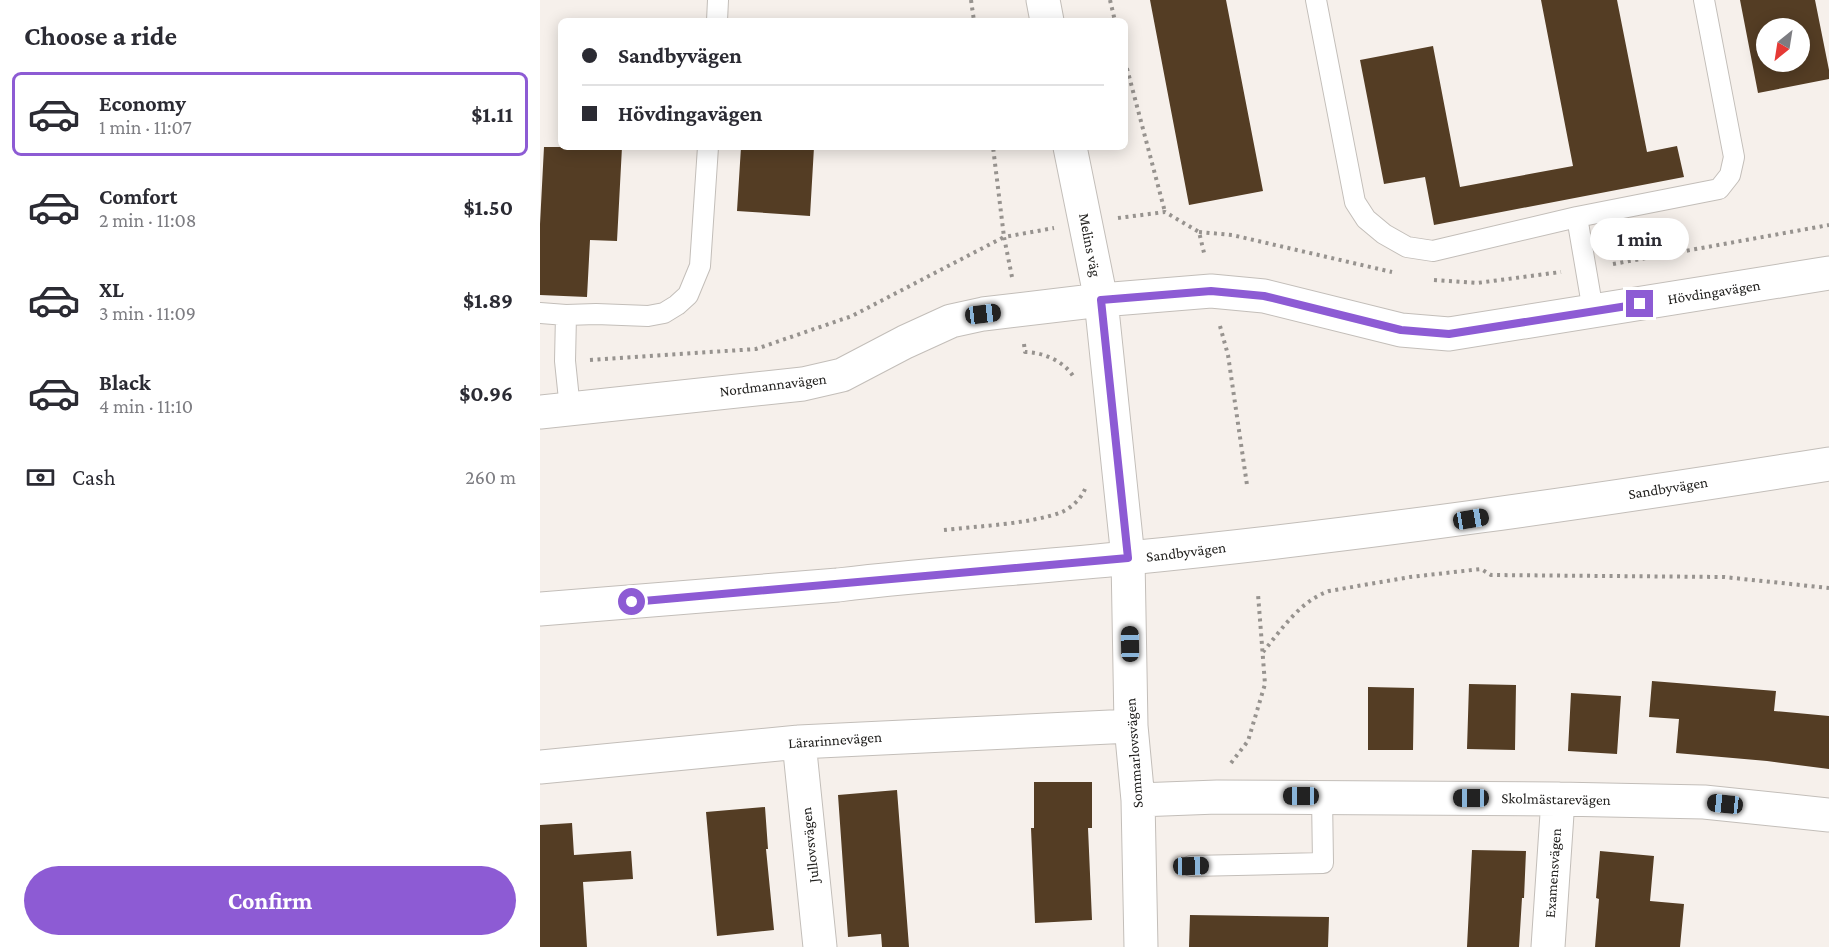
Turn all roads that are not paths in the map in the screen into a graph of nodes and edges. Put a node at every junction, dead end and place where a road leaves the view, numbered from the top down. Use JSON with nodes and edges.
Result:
{"nodes":[{"id":1,"x":718,"y":0,"type":"edge"},
{"id":2,"x":1043,"y":0,"type":"edge"},
{"id":3,"x":1316,"y":0,"type":"edge"},
{"id":4,"x":1704,"y":0,"type":"edge"},
{"id":5,"x":717,"y":18,"type":"edge"},
{"id":6,"x":1046,"y":18,"type":"edge"},
{"id":7,"x":708,"y":150,"type":"edge"},
{"id":8,"x":1071,"y":150,"type":"edge"},
{"id":9,"x":1577,"y":217,"type":"junction"},
{"id":10,"x":1829,"y":273,"type":"edge"},
{"id":11,"x":1101,"y":300,"type":"junction"},
{"id":12,"x":1593,"y":311,"type":"junction"},
{"id":13,"x":540,"y":314,"type":"edge"},
{"id":14,"x":566,"y":315,"type":"junction"},
{"id":15,"x":555,"y":411,"type":"edge"},
{"id":16,"x":1829,"y":464,"type":"edge"},
{"id":17,"x":1128,"y":558,"type":"junction"},
{"id":18,"x":540,"y":609,"type":"edge"},
{"id":19,"x":1131,"y":726,"type":"junction"},
{"id":20,"x":799,"y":742,"type":"junction"},
{"id":21,"x":540,"y":767,"type":"edge"},
{"id":22,"x":1322,"y":796,"type":"junction"},
{"id":23,"x":1558,"y":799,"type":"junction"},
{"id":24,"x":1138,"y":800,"type":"junction"},
{"id":25,"x":1829,"y":815,"type":"edge"},
{"id":26,"x":1191,"y":866,"type":"dead end"},
{"id":27,"x":820,"y":947,"type":"edge"},
{"id":28,"x":1141,"y":947,"type":"edge"},
{"id":29,"x":1548,"y":947,"type":"edge"}],
"edges":[{"from":1,"to":5,"type":"lane"},
{"from":2,"to":6,"type":"street"},
{"from":3,"to":9,"type":"lane"},
{"from":4,"to":9,"type":"lane"},
{"from":7,"to":14,"type":"lane"},
{"from":8,"to":11,"type":"street","name":"Melins väg"},
{"from":9,"to":12,"type":"lane"},
{"from":10,"to":12,"type":"street","name":"Hövdingavägen"},
{"from":11,"to":12,"type":"street","name":"Hövdingavägen"},
{"from":11,"to":15,"type":"street","name":"Nordmannavägen"},
{"from":11,"to":17,"type":"street","name":"Melins väg"},
{"from":13,"to":14,"type":"lane"},
{"from":14,"to":15,"type":"lane"},
{"from":16,"to":17,"type":"street","name":"Sandbyvägen"},
{"from":17,"to":18,"type":"street","name":"Sandbyvägen"},
{"from":17,"to":19,"type":"street","name":"Sommarlovsvägen"},
{"from":19,"to":20,"type":"street","name":"Lärarinnevägen"},
{"from":19,"to":24,"type":"street","name":"Sommarlovsvägen"},
{"from":20,"to":21,"type":"street","name":"Lärarinnevägen"},
{"from":20,"to":27,"type":"street","name":"Jullovsvägen"},
{"from":22,"to":23,"type":"street","name":"Skolmästarevägen"},
{"from":22,"to":24,"type":"street","name":"Skolmästarevägen"},
{"from":22,"to":26,"type":"lane"},
{"from":23,"to":25,"type":"street","name":"Skolmästarevägen"},
{"from":23,"to":29,"type":"street","name":"Examensvägen"},
{"from":24,"to":28,"type":"street","name":"Sommarlovsvägen"}]}
